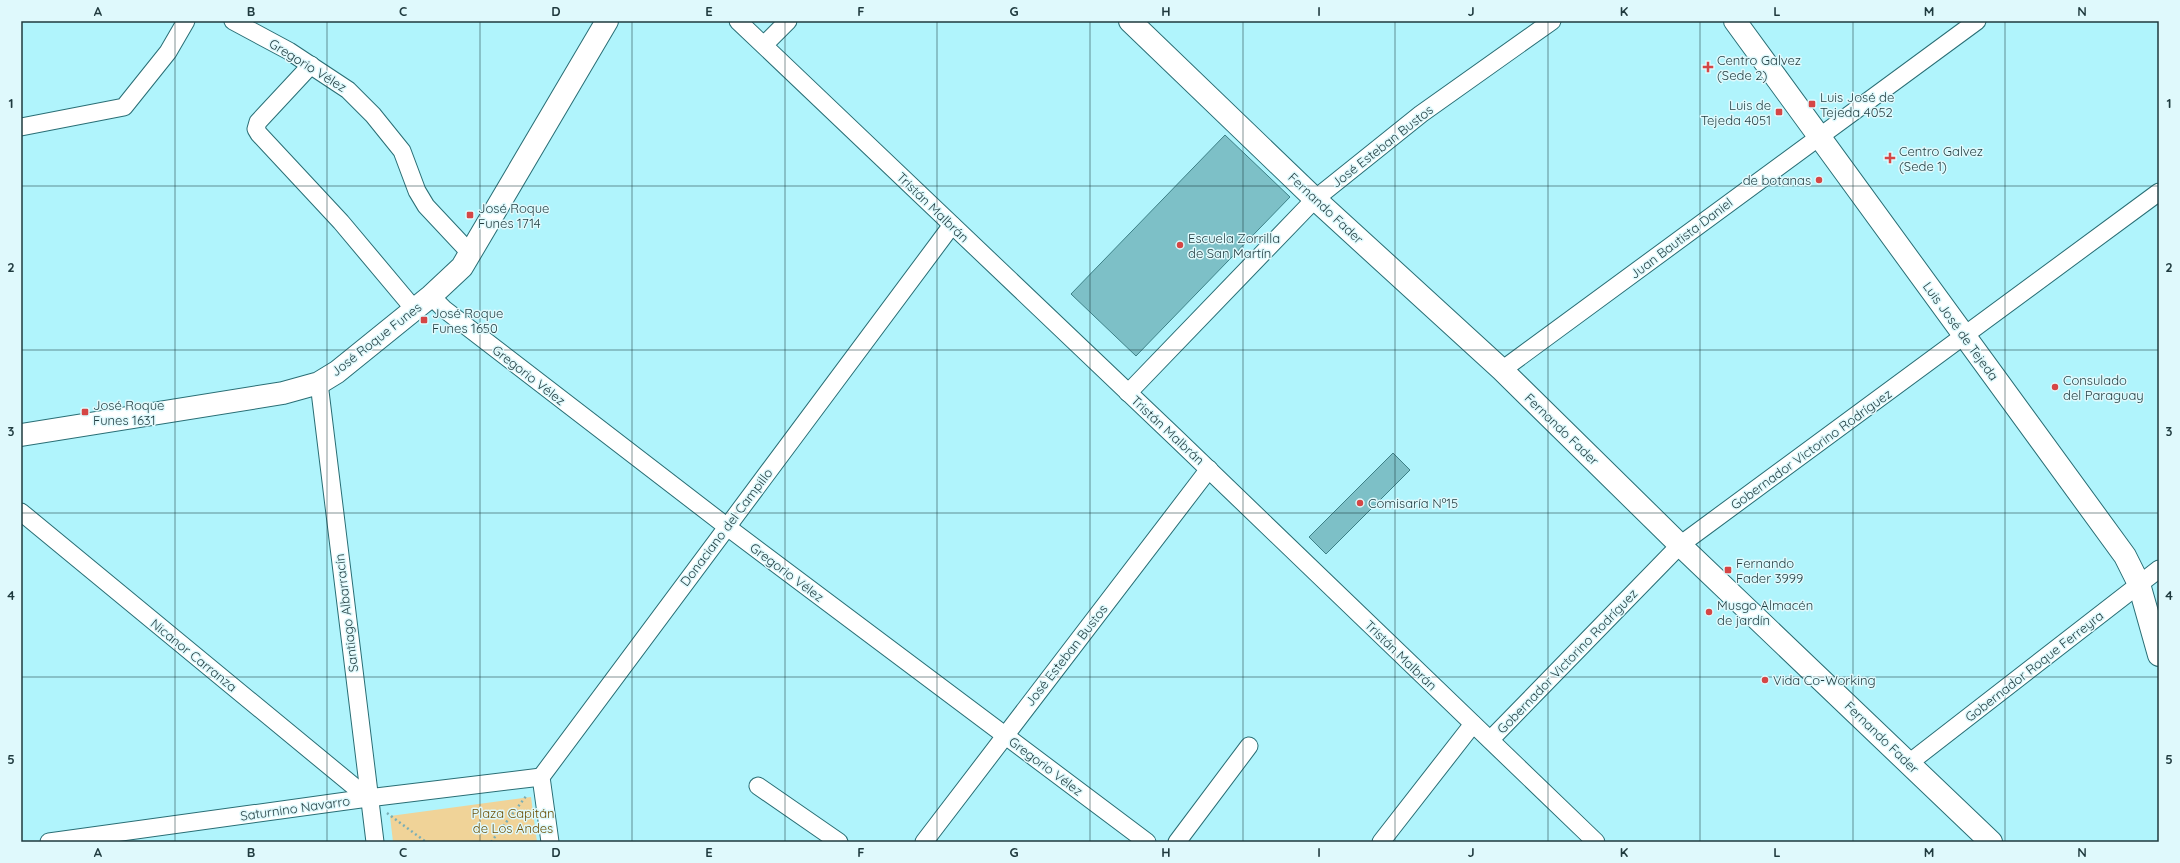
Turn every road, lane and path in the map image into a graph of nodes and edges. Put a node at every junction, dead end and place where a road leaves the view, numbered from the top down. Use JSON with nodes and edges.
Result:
{"nodes":[{"id":1,"x":186,"y":21,"type":"edge"},
{"id":2,"x":232,"y":21,"type":"edge"},
{"id":3,"x":607,"y":21,"type":"edge"},
{"id":4,"x":738,"y":21,"type":"edge"},
{"id":5,"x":788,"y":21,"type":"edge"},
{"id":6,"x":1552,"y":21,"type":"edge"},
{"id":7,"x":1735,"y":21,"type":"edge"},
{"id":8,"x":1977,"y":21,"type":"edge"},
{"id":9,"x":1133,"y":22,"type":"edge"},
{"id":10,"x":764,"y":45,"type":"junction"},
{"id":11,"x":311,"y":65,"type":"junction"},
{"id":12,"x":21,"y":127,"type":"edge"},
{"id":13,"x":1819,"y":136,"type":"junction"},
{"id":14,"x":2159,"y":192,"type":"edge"},
{"id":15,"x":1315,"y":199,"type":"junction"},
{"id":16,"x":952,"y":225,"type":"junction"},
{"id":17,"x":471,"y":254,"type":"junction"},
{"id":18,"x":423,"y":303,"type":"junction"},
{"id":19,"x":1966,"y":336,"type":"junction"},
{"id":20,"x":1502,"y":370,"type":"junction"},
{"id":21,"x":319,"y":383,"type":"junction"},
{"id":22,"x":1128,"y":393,"type":"junction"},
{"id":23,"x":21,"y":435,"type":"edge"},
{"id":24,"x":1209,"y":470,"type":"junction"},
{"id":25,"x":21,"y":512,"type":"edge"},
{"id":26,"x":726,"y":526,"type":"junction"},
{"id":27,"x":1680,"y":545,"type":"junction"},
{"id":28,"x":2159,"y":569,"type":"edge"},
{"id":29,"x":2139,"y":584,"type":"junction"},
{"id":30,"x":2159,"y":655,"type":"edge"},
{"id":31,"x":1473,"y":724,"type":"junction"},
{"id":32,"x":1005,"y":735,"type":"junction"},
{"id":33,"x":1491,"y":739,"type":"junction"},
{"id":34,"x":1249,"y":746,"type":"dead end"},
{"id":35,"x":1909,"y":763,"type":"junction"},
{"id":36,"x":541,"y":777,"type":"junction"},
{"id":37,"x":758,"y":786,"type":"dead end"},
{"id":38,"x":368,"y":798,"type":"junction"},
{"id":39,"x":49,"y":842,"type":"edge"},
{"id":40,"x":374,"y":842,"type":"edge"},
{"id":41,"x":426,"y":842,"type":"edge"},
{"id":42,"x":491,"y":842,"type":"edge"},
{"id":43,"x":550,"y":842,"type":"edge"},
{"id":44,"x":839,"y":842,"type":"edge"},
{"id":45,"x":924,"y":842,"type":"edge"},
{"id":46,"x":1147,"y":842,"type":"edge"},
{"id":47,"x":1177,"y":842,"type":"edge"},
{"id":48,"x":1381,"y":842,"type":"edge"},
{"id":49,"x":1596,"y":842,"type":"edge"},
{"id":50,"x":1991,"y":842,"type":"edge"}],
"edges":[{"from":1,"to":12,"type":"street"},
{"from":2,"to":11,"type":"street","name":"Gregorio Vélez"},
{"from":3,"to":17,"type":"main road","name":"José Roque Funes"},
{"from":4,"to":10,"type":"street","name":"Tristán Malbrán"},
{"from":5,"to":10,"type":"street"},
{"from":6,"to":15,"type":"street","name":"José Esteban Bustos"},
{"from":7,"to":13,"type":"main road","name":"Luis José de Tejeda"},
{"from":8,"to":13,"type":"street","name":"Juan Bautista Daniel"},
{"from":9,"to":15,"type":"main road","name":"Fernando Fader"},
{"from":10,"to":16,"type":"street","name":"Tristán Malbrán"},
{"from":11,"to":17,"type":"street","name":"Gregorio Vélez"},
{"from":11,"to":18,"type":"street","name":"Gregorio Vélez"},
{"from":13,"to":19,"type":"main road","name":"Luis José de Tejeda"},
{"from":13,"to":20,"type":"street","name":"Juan Bautista Daniel"},
{"from":14,"to":19,"type":"street","name":"Gobernador Victorino Rodríguez"},
{"from":15,"to":20,"type":"main road","name":"Fernando Fader"},
{"from":15,"to":22,"type":"street","name":"José Esteban Bustos"},
{"from":16,"to":22,"type":"street","name":"Tristán Malbrán"},
{"from":16,"to":26,"type":"street","name":"Donaciano del Campillo"},
{"from":17,"to":18,"type":"main road","name":"José Roque Funes"},
{"from":18,"to":21,"type":"main road","name":"José Roque Funes"},
{"from":18,"to":26,"type":"street","name":"Gregorio Vélez"},
{"from":19,"to":27,"type":"street","name":"Gobernador Victorino Rodríguez"},
{"from":19,"to":29,"type":"main road","name":"Luis José de Tejeda"},
{"from":20,"to":27,"type":"main road","name":"Fernando Fader"},
{"from":21,"to":23,"type":"main road","name":"José Roque Funes"},
{"from":21,"to":38,"type":"street","name":"Santiago Albarracín"},
{"from":22,"to":24,"type":"street","name":"Tristán Malbrán"},
{"from":24,"to":31,"type":"street","name":"Tristán Malbrán"},
{"from":24,"to":32,"type":"street","name":"José Esteban Bustos"},
{"from":25,"to":38,"type":"street","name":"Nicanor Carranza"},
{"from":26,"to":32,"type":"street","name":"Gregorio Vélez"},
{"from":26,"to":36,"type":"street","name":"Donaciano del Campillo"},
{"from":27,"to":33,"type":"street","name":"Gobernador Victorino Rodríguez"},
{"from":27,"to":35,"type":"main road","name":"Fernando Fader"},
{"from":28,"to":29,"type":"street","name":"Gobernador Roque Ferreyra"},
{"from":29,"to":30,"type":"main road","name":"Luis José de Tejeda"},
{"from":29,"to":35,"type":"street","name":"Gobernador Roque Ferreyra"},
{"from":31,"to":33,"type":"street","name":"Tristán Malbrán"},
{"from":31,"to":48,"type":"street"},
{"from":32,"to":45,"type":"street","name":"José Esteban Bustos"},
{"from":32,"to":46,"type":"street","name":"Gregorio Vélez"},
{"from":33,"to":49,"type":"street","name":"Tristán Malbrán"},
{"from":34,"to":47,"type":"street"},
{"from":35,"to":50,"type":"main road","name":"Fernando Fader"},
{"from":36,"to":38,"type":"street","name":"Saturnino Navarro"},
{"from":36,"to":42,"type":"path"},
{"from":36,"to":43,"type":"street"},
{"from":37,"to":44,"type":"street"},
{"from":38,"to":39,"type":"street","name":"Saturnino Navarro"},
{"from":38,"to":40,"type":"street","name":"Santiago Albarracín"},
{"from":38,"to":41,"type":"path"}]}
